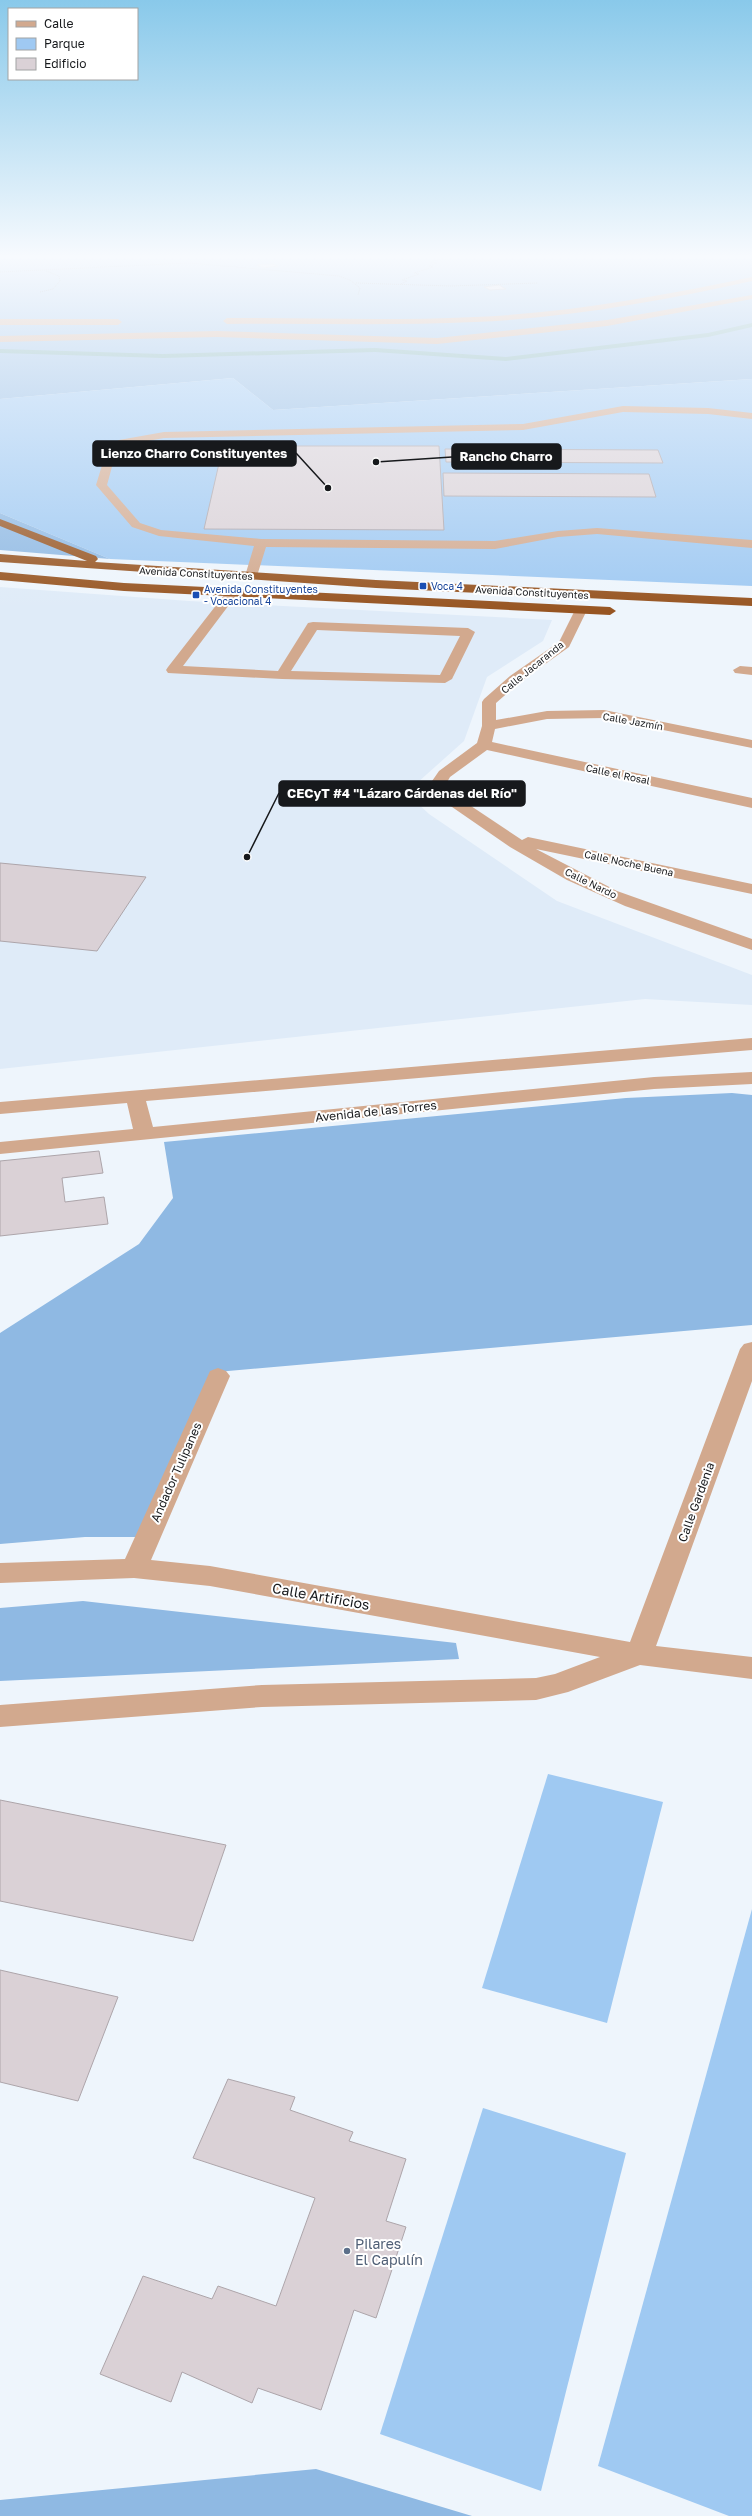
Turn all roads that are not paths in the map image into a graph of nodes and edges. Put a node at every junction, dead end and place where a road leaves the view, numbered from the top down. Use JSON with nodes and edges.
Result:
{"nodes":[{"id":1,"x":752,"y":416,"type":"edge"},
{"id":2,"x":0,"y":522,"type":"edge"},
{"id":3,"x":261,"y":543,"type":"junction"},
{"id":4,"x":752,"y":544,"type":"edge"},
{"id":5,"x":0,"y":558,"type":"edge"},
{"id":6,"x":128,"y":568,"type":"junction"},
{"id":7,"x":0,"y":576,"type":"edge"},
{"id":8,"x":250,"y":576,"type":"junction"},
{"id":9,"x":232,"y":593,"type":"junction"},
{"id":10,"x":752,"y":602,"type":"edge"},
{"id":11,"x":581,"y":610,"type":"junction"},
{"id":12,"x":620,"y":611,"type":"dead end"},
{"id":13,"x":282,"y":676,"type":"junction"},
{"id":14,"x":489,"y":726,"type":"junction"},
{"id":15,"x":752,"y":744,"type":"edge"},
{"id":16,"x":484,"y":745,"type":"junction"},
{"id":17,"x":752,"y":803,"type":"edge"},
{"id":18,"x":506,"y":837,"type":"junction"},
{"id":19,"x":752,"y":889,"type":"edge"},
{"id":20,"x":752,"y":945,"type":"edge"},
{"id":21,"x":752,"y":1044,"type":"edge"},
{"id":22,"x":752,"y":1078,"type":"edge"},
{"id":23,"x":135,"y":1096,"type":"junction"},
{"id":24,"x":0,"y":1108,"type":"edge"},
{"id":25,"x":144,"y":1134,"type":"junction"},
{"id":26,"x":0,"y":1148,"type":"edge"},
{"id":27,"x":752,"y":1350,"type":"edge"},
{"id":28,"x":218,"y":1376,"type":"dead end"},
{"id":29,"x":134,"y":1568,"type":"junction"},
{"id":30,"x":0,"y":1573,"type":"edge"},
{"id":31,"x":639,"y":1654,"type":"junction"},
{"id":32,"x":752,"y":1668,"type":"edge"},
{"id":33,"x":0,"y":1716,"type":"edge"}],
"edges":[{"from":1,"to":3,"type":"street"},
{"from":2,"to":6,"type":"highway"},
{"from":3,"to":4,"type":"street"},
{"from":3,"to":8,"type":"street"},
{"from":5,"to":6,"type":"highway","name":"Avenida Constituyentes"},
{"from":6,"to":8,"type":"highway","name":"Avenida Constituyentes"},
{"from":7,"to":9,"type":"highway","name":"Avenida Constituyentes"},
{"from":8,"to":10,"type":"highway","name":"Avenida Constituyentes"},
{"from":9,"to":11,"type":"highway","name":"Avenida Constituyentes"},
{"from":9,"to":13,"type":"street"},
{"from":11,"to":12,"type":"highway","name":"Avenida Constituyentes"},
{"from":11,"to":14,"type":"street","name":"Calle Jacaranda"},
{"from":13,"to":13,"type":"street"},
{"from":14,"to":15,"type":"street","name":"Calle Jazmín"},
{"from":14,"to":16,"type":"street","name":"Calle Jacaranda"},
{"from":16,"to":17,"type":"street","name":"Calle el Rosal"},
{"from":16,"to":18,"type":"street","name":"Calle Nardo"},
{"from":18,"to":19,"type":"street","name":"Calle Noche Buena"},
{"from":18,"to":20,"type":"street","name":"Calle Nardo"},
{"from":21,"to":23,"type":"street"},
{"from":22,"to":25,"type":"street","name":"Avenida de las Torres"},
{"from":23,"to":24,"type":"street"},
{"from":23,"to":25,"type":"street"},
{"from":25,"to":26,"type":"street","name":"Avenida de las Torres"},
{"from":27,"to":31,"type":"street","name":"Calle Gardenia"},
{"from":28,"to":29,"type":"street","name":"Andador Tulipanes"},
{"from":29,"to":30,"type":"street","name":"Calle Artificios"},
{"from":29,"to":31,"type":"street","name":"Calle Artificios"},
{"from":31,"to":32,"type":"street","name":"Calle Artificios"},
{"from":31,"to":33,"type":"street","name":"Calle Artificios"}]}
